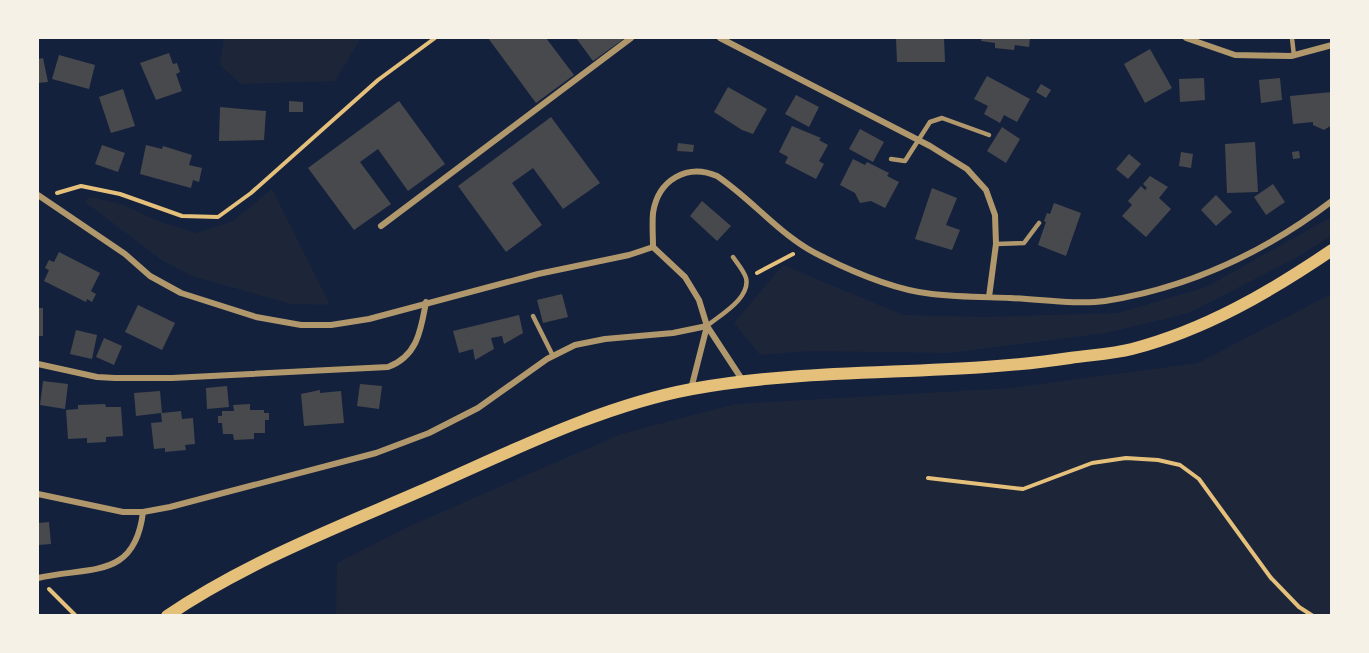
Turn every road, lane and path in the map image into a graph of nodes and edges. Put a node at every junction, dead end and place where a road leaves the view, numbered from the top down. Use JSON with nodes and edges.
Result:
{"nodes":[{"id":1,"x":435,"y":38,"type":"edge"},
{"id":2,"x":631,"y":38,"type":"edge"},
{"id":3,"x":720,"y":38,"type":"edge"},
{"id":4,"x":1186,"y":38,"type":"edge"},
{"id":5,"x":1292,"y":38,"type":"edge"},
{"id":6,"x":1332,"y":45,"type":"edge"},
{"id":7,"x":1294,"y":56,"type":"junction"},
{"id":8,"x":990,"y":135,"type":"dead end"},
{"id":9,"x":920,"y":141,"type":"junction"},
{"id":10,"x":891,"y":159,"type":"dead end"},
{"id":11,"x":39,"y":195,"type":"edge"},
{"id":12,"x":1332,"y":201,"type":"edge"},
{"id":13,"x":1039,"y":223,"type":"dead end"},
{"id":14,"x":381,"y":226,"type":"dead end"},
{"id":15,"x":996,"y":244,"type":"junction"},
{"id":16,"x":803,"y":246,"type":"junction"},
{"id":17,"x":653,"y":247,"type":"junction"},
{"id":18,"x":1332,"y":250,"type":"edge"},
{"id":19,"x":733,"y":257,"type":"dead end"},
{"id":20,"x":746,"y":279,"type":"junction"},
{"id":21,"x":989,"y":297,"type":"junction"},
{"id":22,"x":426,"y":302,"type":"junction"},
{"id":23,"x":533,"y":316,"type":"dead end"},
{"id":24,"x":707,"y":326,"type":"junction"},
{"id":25,"x":554,"y":356,"type":"junction"},
{"id":26,"x":38,"y":364,"type":"edge"},
{"id":27,"x":744,"y":382,"type":"junction"},
{"id":28,"x":691,"y":390,"type":"junction"},
{"id":29,"x":928,"y":478,"type":"dead end"},
{"id":30,"x":38,"y":494,"type":"edge"},
{"id":31,"x":143,"y":512,"type":"junction"},
{"id":32,"x":38,"y":578,"type":"edge"},
{"id":33,"x":76,"y":615,"type":"edge"},
{"id":34,"x":167,"y":615,"type":"edge"},
{"id":35,"x":1313,"y":615,"type":"edge"}],
"edges":[{"from":1,"to":11,"type":"path"},
{"from":2,"to":14,"type":"street"},
{"from":3,"to":9,"type":"street"},
{"from":4,"to":7,"type":"street"},
{"from":5,"to":7,"type":"lane"},
{"from":6,"to":7,"type":"street"},
{"from":8,"to":9,"type":"lane"},
{"from":9,"to":10,"type":"lane"},
{"from":9,"to":15,"type":"street"},
{"from":11,"to":22,"type":"street"},
{"from":12,"to":21,"type":"street"},
{"from":13,"to":15,"type":"lane"},
{"from":15,"to":21,"type":"street"},
{"from":16,"to":17,"type":"street"},
{"from":16,"to":20,"type":"path"},
{"from":16,"to":21,"type":"street"},
{"from":17,"to":22,"type":"street"},
{"from":17,"to":24,"type":"street"},
{"from":18,"to":27,"type":"main road"},
{"from":19,"to":20,"type":"lane"},
{"from":20,"to":24,"type":"lane"},
{"from":22,"to":26,"type":"street"},
{"from":23,"to":25,"type":"lane"},
{"from":24,"to":25,"type":"street"},
{"from":24,"to":27,"type":"street"},
{"from":24,"to":28,"type":"street"},
{"from":25,"to":31,"type":"street"},
{"from":27,"to":28,"type":"main road"},
{"from":28,"to":34,"type":"main road"},
{"from":29,"to":35,"type":"path"},
{"from":30,"to":31,"type":"street"},
{"from":31,"to":32,"type":"street"},
{"from":32,"to":33,"type":"path"}]}
